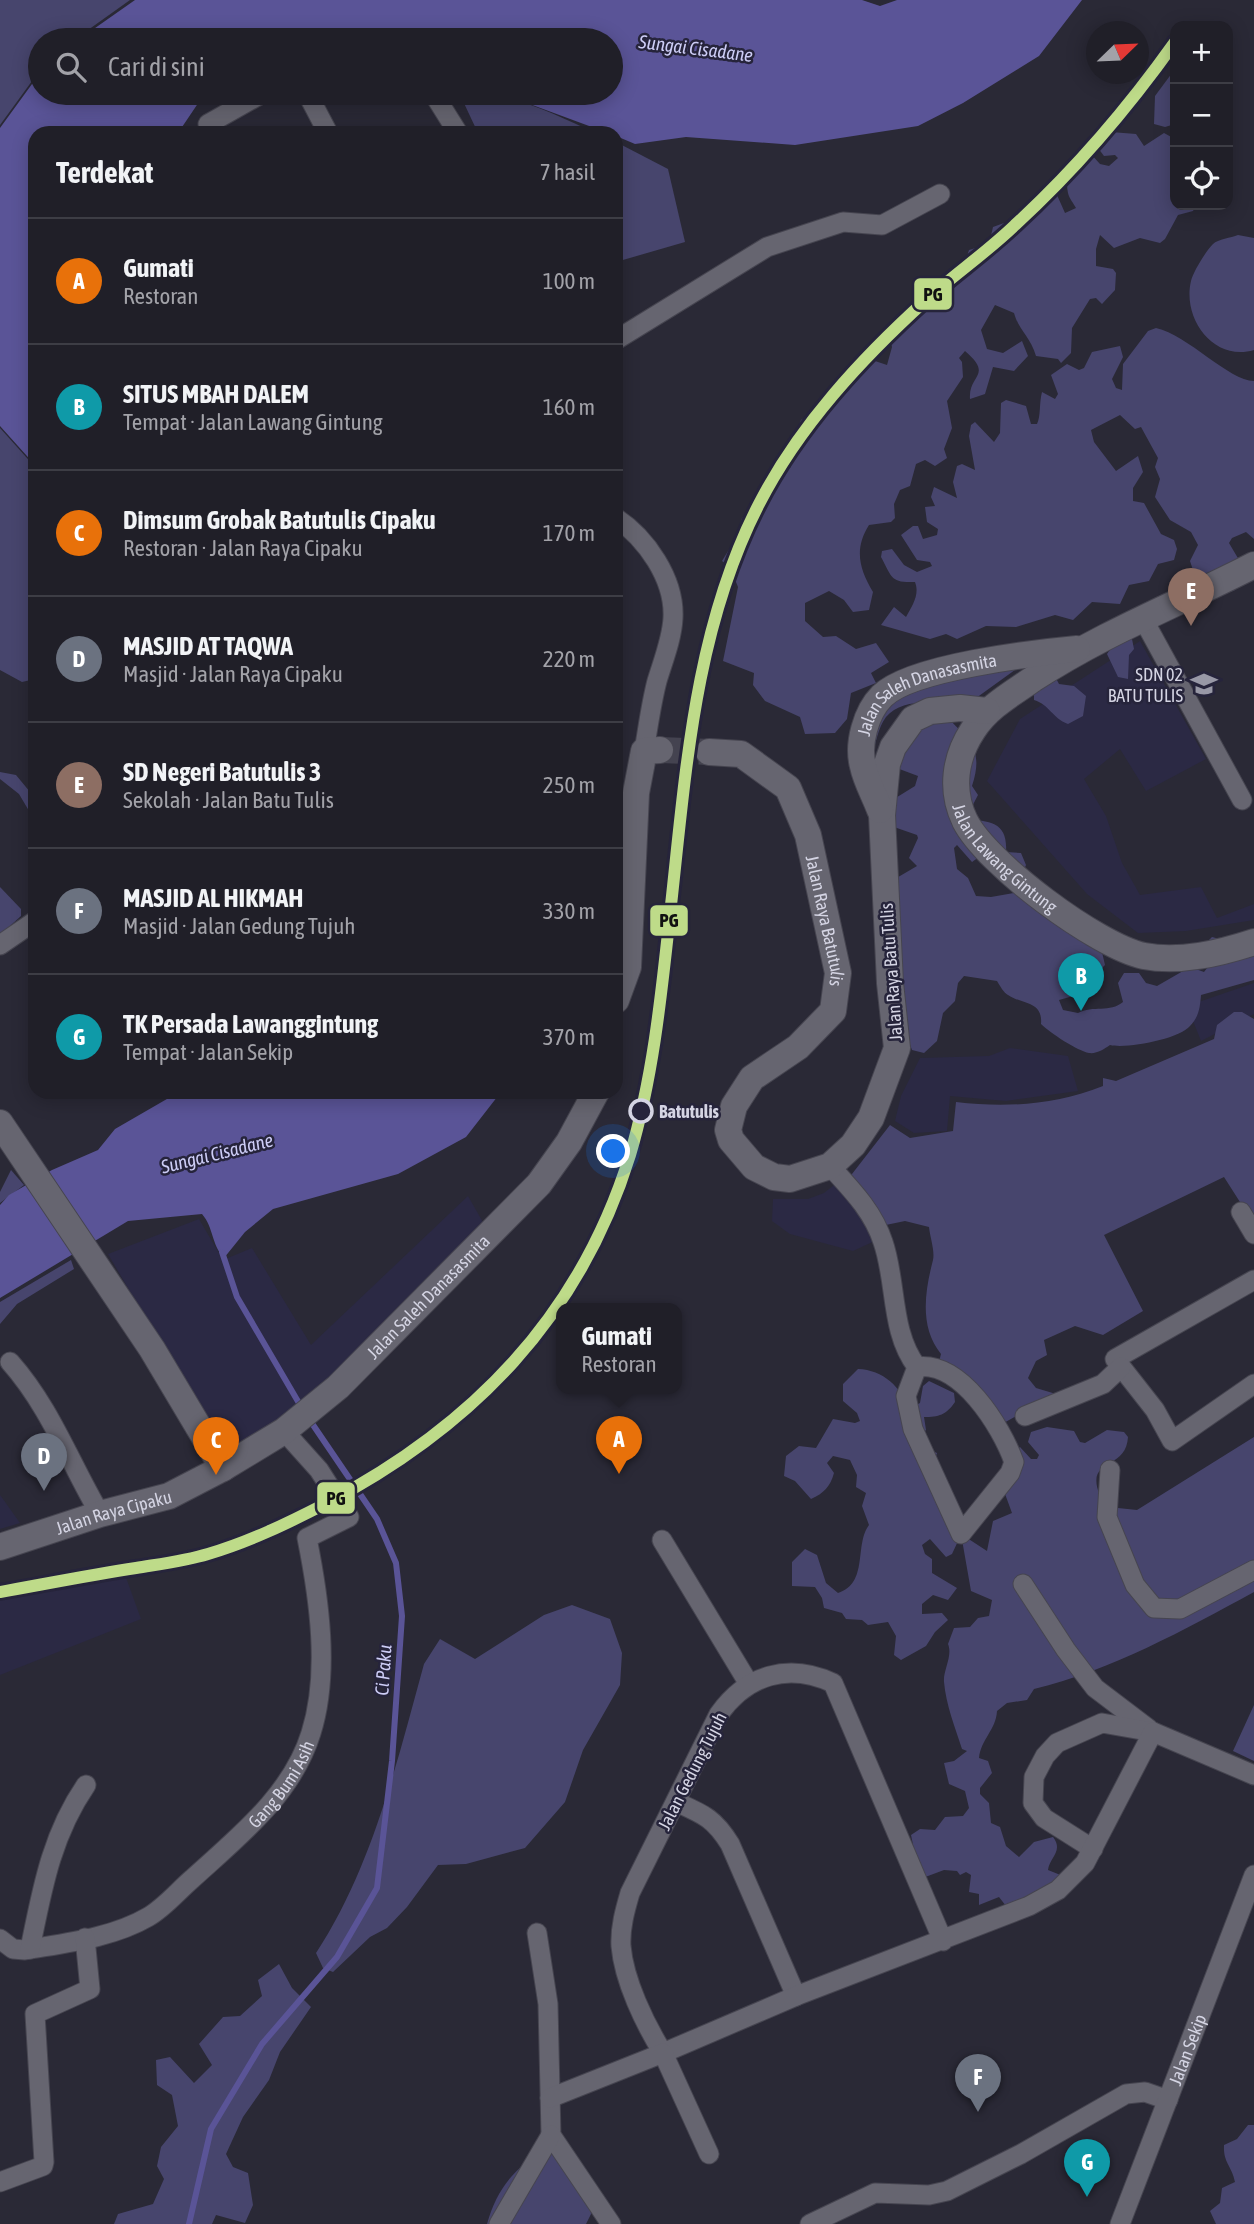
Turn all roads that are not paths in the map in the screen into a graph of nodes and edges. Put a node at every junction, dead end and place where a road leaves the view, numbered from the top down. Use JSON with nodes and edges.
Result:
{"nodes":[{"id":1,"x":245,"y":105,"type":"edge"},
{"id":2,"x":313,"y":105,"type":"edge"},
{"id":3,"x":440,"y":105,"type":"edge"},
{"id":4,"x":212,"y":126,"type":"edge"},
{"id":5,"x":324,"y":126,"type":"edge"},
{"id":6,"x":454,"y":126,"type":"edge"},
{"id":7,"x":940,"y":194,"type":"dead end"},
{"id":8,"x":623,"y":336,"type":"edge"},
{"id":9,"x":623,"y":524,"type":"edge"},
{"id":10,"x":1254,"y":565,"type":"edge"},
{"id":11,"x":1142,"y":617,"type":"junction"},
{"id":12,"x":1079,"y":649,"type":"junction"},
{"id":13,"x":987,"y":712,"type":"junction"},
{"id":14,"x":652,"y":750,"type":"joint"},
{"id":15,"x":709,"y":752,"type":"tunnel mouth"},
{"id":16,"x":1242,"y":800,"type":"dead end"},
{"id":17,"x":883,"y":815,"type":"junction"},
{"id":18,"x":28,"y":926,"type":"edge"},
{"id":19,"x":1254,"y":942,"type":"edge"},
{"id":20,"x":0,"y":945,"type":"edge"},
{"id":21,"x":623,"y":981,"type":"edge"},
{"id":22,"x":592,"y":1099,"type":"edge"},
{"id":23,"x":733,"y":1106,"type":"joint"},
{"id":24,"x":5,"y":1141,"type":"edge"},
{"id":25,"x":830,"y":1166,"type":"junction"},
{"id":26,"x":1241,"y":1212,"type":"dead end"},
{"id":27,"x":1254,"y":1234,"type":"edge"},
{"id":28,"x":1254,"y":1280,"type":"edge"},
{"id":29,"x":10,"y":1362,"type":"dead end"},
{"id":30,"x":917,"y":1367,"type":"junction"},
{"id":31,"x":1121,"y":1367,"type":"junction"},
{"id":32,"x":1254,"y":1384,"type":"edge"},
{"id":33,"x":1025,"y":1416,"type":"dead end"},
{"id":34,"x":284,"y":1431,"type":"junction"},
{"id":35,"x":223,"y":1468,"type":"junction"},
{"id":36,"x":1111,"y":1469,"type":"dead end"},
{"id":37,"x":100,"y":1514,"type":"junction"},
{"id":38,"x":662,"y":1540,"type":"dead end"},
{"id":39,"x":0,"y":1547,"type":"edge"},
{"id":40,"x":1254,"y":1570,"type":"edge"},
{"id":41,"x":1023,"y":1584,"type":"dead end"},
{"id":42,"x":749,"y":1684,"type":"junction"},
{"id":43,"x":1153,"y":1732,"type":"junction"},
{"id":44,"x":1254,"y":1774,"type":"edge"},
{"id":45,"x":86,"y":1785,"type":"dead end"},
{"id":46,"x":676,"y":1802,"type":"junction"},
{"id":47,"x":1093,"y":1849,"type":"junction"},
{"id":48,"x":1254,"y":1875,"type":"edge"},
{"id":49,"x":537,"y":1933,"type":"dead end"},
{"id":50,"x":85,"y":1938,"type":"junction"},
{"id":51,"x":0,"y":1939,"type":"edge"},
{"id":52,"x":943,"y":1941,"type":"junction"},
{"id":53,"x":30,"y":1949,"type":"junction"},
{"id":54,"x":796,"y":1996,"type":"junction"},
{"id":55,"x":663,"y":2053,"type":"junction"},
{"id":56,"x":550,"y":2098,"type":"junction"},
{"id":57,"x":1168,"y":2100,"type":"junction"},
{"id":58,"x":551,"y":2135,"type":"junction"},
{"id":59,"x":709,"y":2154,"type":"dead end"},
{"id":60,"x":0,"y":2182,"type":"edge"},
{"id":61,"x":499,"y":2224,"type":"edge"},
{"id":62,"x":611,"y":2224,"type":"edge"},
{"id":63,"x":810,"y":2224,"type":"edge"},
{"id":64,"x":1120,"y":2224,"type":"edge"}],
"edges":[{"from":1,"to":4,"type":"street"},
{"from":2,"to":5,"type":"street"},
{"from":3,"to":6,"type":"street"},
{"from":7,"to":8,"type":"street"},
{"from":9,"to":14,"type":"street"},
{"from":10,"to":11,"type":"main road"},
{"from":11,"to":12,"type":"main road"},
{"from":11,"to":16,"type":"street"},
{"from":12,"to":13,"type":"main road","name":"Jalan Lawang Gintung"},
{"from":12,"to":17,"type":"main road","name":"Jalan Saleh Danasasmita"},
{"from":13,"to":17,"type":"main road"},
{"from":13,"to":19,"type":"main road","name":"Jalan Lawang Gintung"},
{"from":14,"to":21,"type":"main road"},
{"from":15,"to":23,"type":"main road","name":"Jalan Raya Batutulis"},
{"from":17,"to":25,"type":"main road","name":"Jalan Raya Batu Tulis"},
{"from":18,"to":20,"type":"street"},
{"from":22,"to":34,"type":"main road","name":"Jalan Saleh Danasasmita"},
{"from":23,"to":25,"type":"main road","name":"Jalan Raya Batu Tulis"},
{"from":24,"to":35,"type":"main road"},
{"from":25,"to":30,"type":"street"},
{"from":26,"to":27,"type":"street"},
{"from":28,"to":31,"type":"street"},
{"from":29,"to":37,"type":"street"},
{"from":30,"to":30,"type":"street"},
{"from":31,"to":32,"type":"street"},
{"from":31,"to":33,"type":"street"},
{"from":34,"to":35,"type":"main road","name":"Jalan Saleh Danasasmita"},
{"from":34,"to":50,"type":"street","name":"Gang Bumi Asih"},
{"from":35,"to":37,"type":"main road","name":"Jalan Raya Cipaku"},
{"from":36,"to":40,"type":"street"},
{"from":37,"to":39,"type":"main road","name":"Jalan Raya Cipaku"},
{"from":38,"to":42,"type":"street"},
{"from":41,"to":43,"type":"street"},
{"from":42,"to":46,"type":"street","name":"Jalan Gedung Tujuh"},
{"from":42,"to":52,"type":"street","name":"Jalan Gedung Tujuh"},
{"from":43,"to":44,"type":"street"},
{"from":43,"to":47,"type":"street"},
{"from":43,"to":47,"type":"street"},
{"from":45,"to":53,"type":"street"},
{"from":46,"to":54,"type":"street"},
{"from":46,"to":55,"type":"street","name":"Jalan Gedung Tujuh"},
{"from":47,"to":52,"type":"street"},
{"from":48,"to":57,"type":"street","name":"Jalan Sekip"},
{"from":49,"to":56,"type":"street"},
{"from":50,"to":53,"type":"street","name":"Gang Bumi Asih"},
{"from":50,"to":60,"type":"street"},
{"from":51,"to":53,"type":"street"},
{"from":52,"to":54,"type":"street"},
{"from":54,"to":55,"type":"street"},
{"from":55,"to":56,"type":"street"},
{"from":55,"to":59,"type":"street","name":"Jalan Gedung Tujuh"},
{"from":56,"to":58,"type":"street"},
{"from":57,"to":63,"type":"street"},
{"from":57,"to":64,"type":"street","name":"Jalan Sekip"},
{"from":58,"to":61,"type":"street"},
{"from":58,"to":62,"type":"street"}]}
